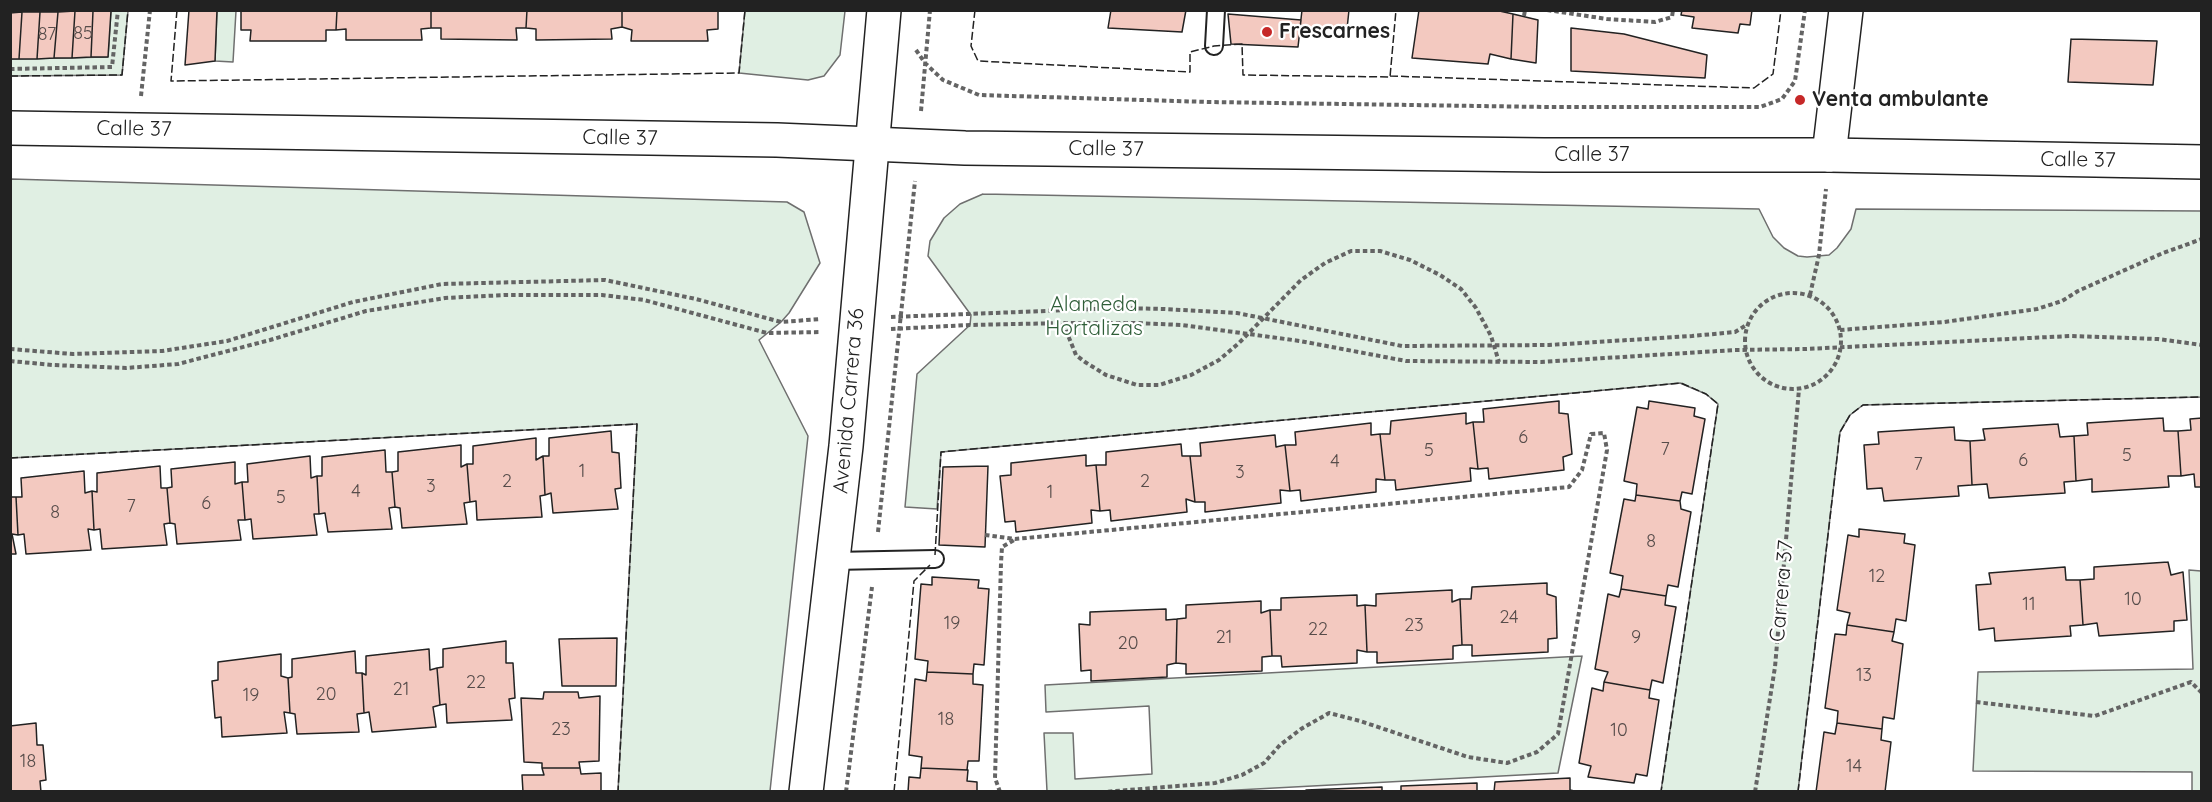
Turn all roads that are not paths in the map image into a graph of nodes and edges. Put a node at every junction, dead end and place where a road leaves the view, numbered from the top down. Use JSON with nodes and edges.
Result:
{"nodes":[{"id":1,"x":884,"y":10,"type":"edge"},
{"id":2,"x":1216,"y":10,"type":"edge"},
{"id":3,"x":1846,"y":10,"type":"edge"},
{"id":4,"x":1214,"y":46,"type":"dead end"},
{"id":5,"x":10,"y":128,"type":"edge"},
{"id":6,"x":873,"y":144,"type":"junction"},
{"id":7,"x":1829,"y":155,"type":"junction"},
{"id":8,"x":2202,"y":162,"type":"edge"},
{"id":9,"x":935,"y":559,"type":"dead end"},
{"id":10,"x":832,"y":561,"type":"junction"},
{"id":11,"x":806,"y":792,"type":"edge"}],
"edges":[{"from":1,"to":6,"type":"street","name":"Avenida Carrera 36"},
{"from":2,"to":4,"type":"lane"},
{"from":3,"to":7,"type":"street"},
{"from":5,"to":6,"type":"street","name":"Calle 37"},
{"from":6,"to":7,"type":"street","name":"Calle 37"},
{"from":6,"to":10,"type":"street","name":"Avenida Carrera 36"},
{"from":7,"to":8,"type":"street","name":"Calle 37"},
{"from":9,"to":10,"type":"lane"},
{"from":10,"to":11,"type":"street","name":"Avenida Carrera 36"}]}
